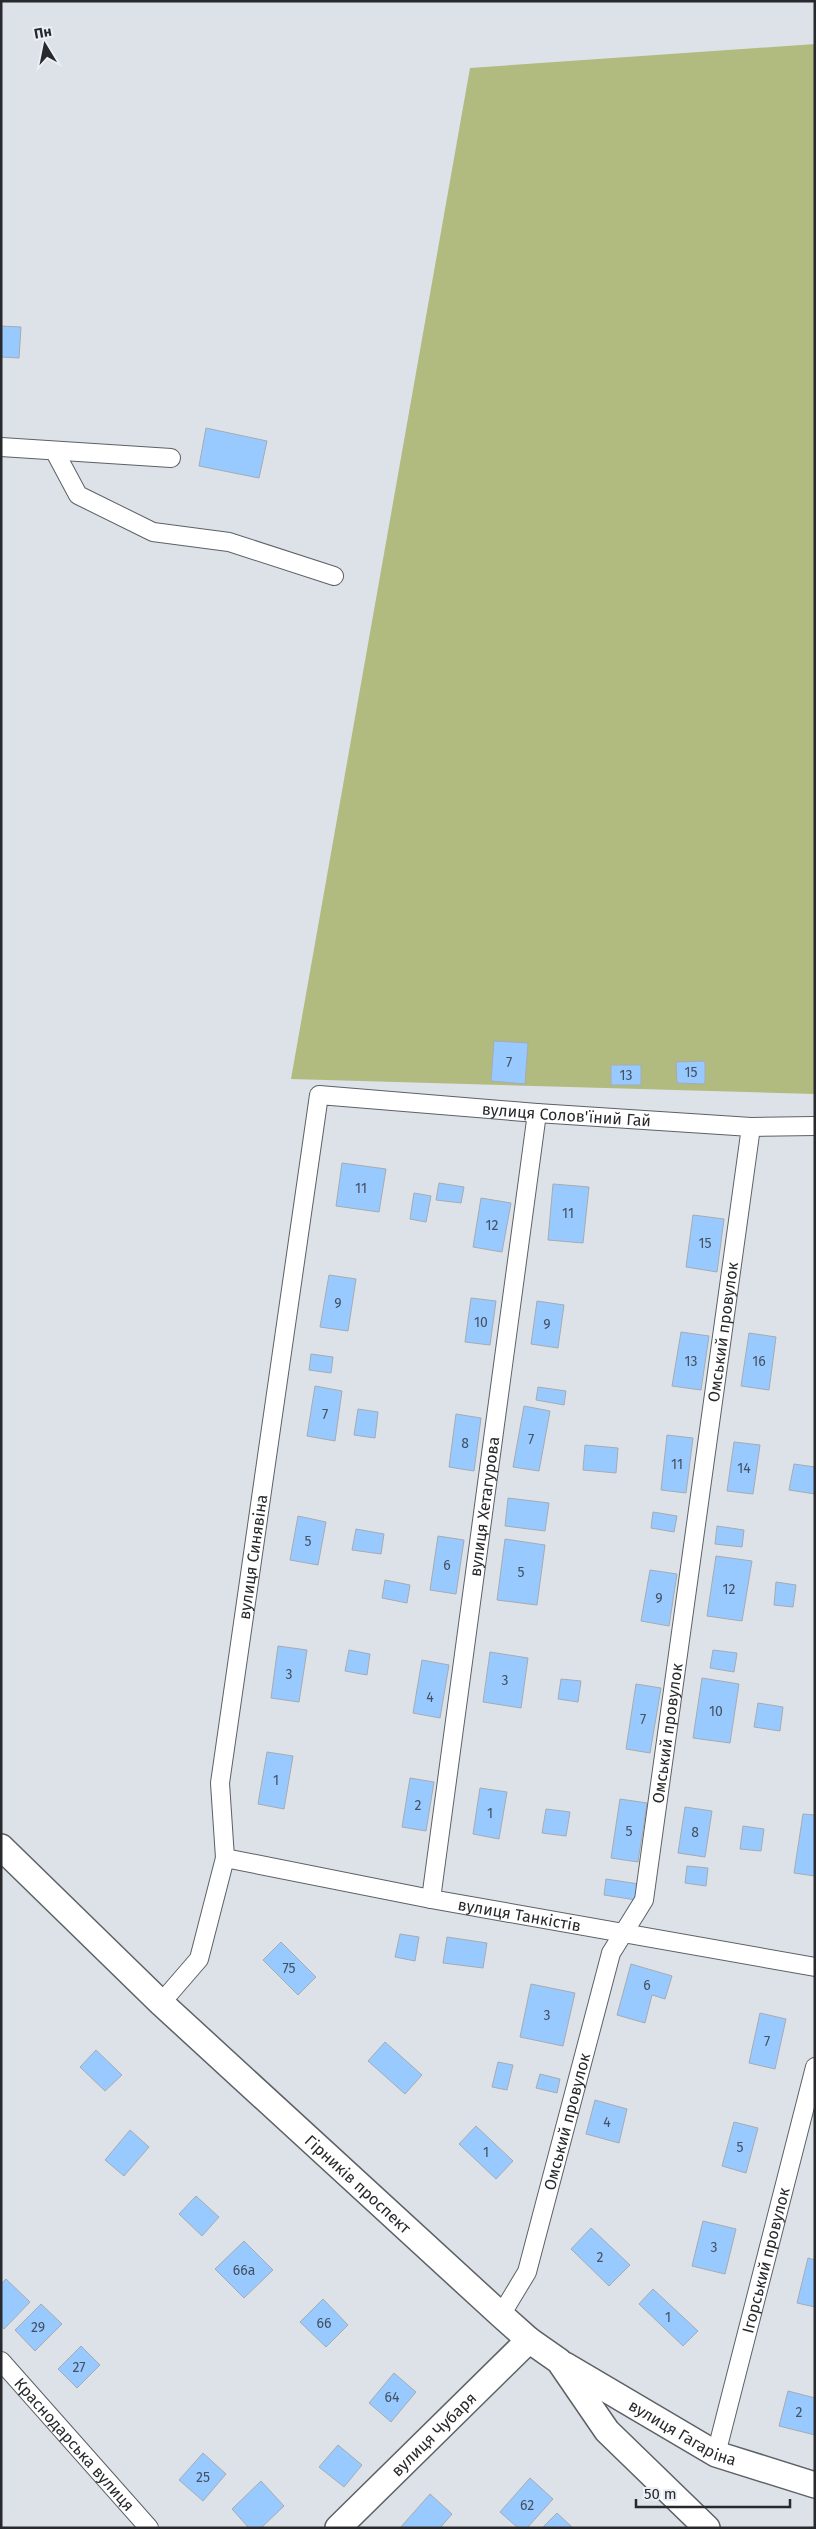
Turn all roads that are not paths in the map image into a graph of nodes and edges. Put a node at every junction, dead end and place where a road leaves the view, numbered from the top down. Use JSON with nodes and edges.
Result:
{"nodes":[{"id":1,"x":1,"y":447,"type":"edge"},
{"id":2,"x":55,"y":452,"type":"junction"},
{"id":3,"x":171,"y":458,"type":"dead end"},
{"id":4,"x":334,"y":576,"type":"dead end"},
{"id":5,"x":319,"y":1095,"type":"joint"},
{"id":6,"x":537,"y":1113,"type":"junction"},
{"id":7,"x":815,"y":1126,"type":"edge"},
{"id":8,"x":751,"y":1127,"type":"junction"},
{"id":9,"x":1,"y":1848,"type":"edge"},
{"id":10,"x":224,"y":1858,"type":"junction"},
{"id":11,"x":431,"y":1899,"type":"junction"},
{"id":12,"x":624,"y":1932,"type":"junction"},
{"id":13,"x":815,"y":1967,"type":"edge"},
{"id":14,"x":161,"y":2002,"type":"junction"},
{"id":15,"x":815,"y":2067,"type":"edge"},
{"id":16,"x":501,"y":2315,"type":"junction"},
{"id":17,"x":529,"y":2340,"type":"junction"},
{"id":18,"x":1,"y":2361,"type":"edge"},
{"id":19,"x":559,"y":2361,"type":"junction"},
{"id":20,"x":716,"y":2454,"type":"junction"},
{"id":21,"x":815,"y":2485,"type":"edge"},
{"id":22,"x":150,"y":2528,"type":"edge"},
{"id":23,"x":338,"y":2528,"type":"edge"},
{"id":24,"x":707,"y":2528,"type":"edge"}],
"edges":[{"from":1,"to":2,"type":"street"},
{"from":2,"to":3,"type":"street"},
{"from":2,"to":4,"type":"street"},
{"from":5,"to":6,"type":"street","name":"вулиця Солов'їний Гай"},
{"from":5,"to":10,"type":"street","name":"вулиця Синявіна"},
{"from":6,"to":8,"type":"street","name":"вулиця Солов'їний Гай"},
{"from":6,"to":11,"type":"street","name":"вулиця Хетагурова"},
{"from":7,"to":8,"type":"street","name":"вулиця Солов'їний Гай"},
{"from":8,"to":12,"type":"street","name":"Омський провулок"},
{"from":9,"to":14,"type":"main road","name":"Гірників проспект"},
{"from":10,"to":11,"type":"street","name":"вулиця Танкістів"},
{"from":10,"to":14,"type":"street","name":"вулиця Синявіна"},
{"from":11,"to":12,"type":"street","name":"вулиця Танкістів"},
{"from":12,"to":13,"type":"street","name":"вулиця Танкістів"},
{"from":12,"to":16,"type":"street","name":"Омський провулок"},
{"from":14,"to":16,"type":"main road","name":"Гірників проспект"},
{"from":15,"to":20,"type":"street","name":"Ігорський провулок"},
{"from":16,"to":17,"type":"main road","name":"Гірників проспект"},
{"from":17,"to":19,"type":"main road","name":"Гірників проспект"},
{"from":17,"to":23,"type":"main road","name":"вулиця Чубаря"},
{"from":18,"to":22,"type":"street","name":"Краснодарська вулиця"},
{"from":19,"to":20,"type":"main road","name":"вулиця Гагаріна"},
{"from":19,"to":24,"type":"main road","name":"Гірників проспект"},
{"from":20,"to":21,"type":"main road","name":"вулиця Гагаріна"}]}
